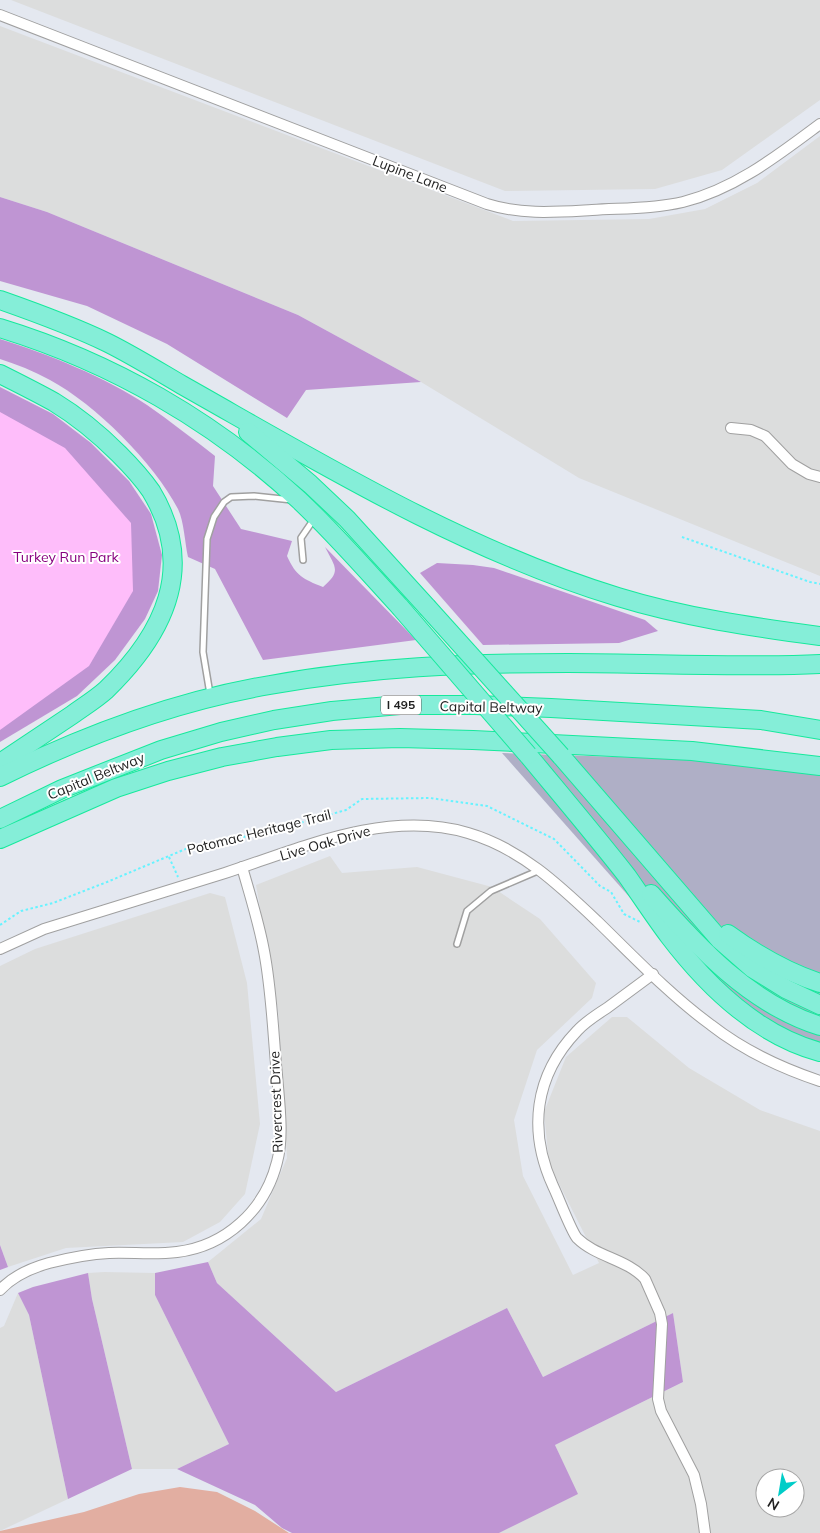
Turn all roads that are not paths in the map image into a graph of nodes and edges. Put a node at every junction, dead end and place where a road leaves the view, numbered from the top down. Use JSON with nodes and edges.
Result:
{"nodes":[{"id":1,"x":0,"y":15,"type":"edge"},
{"id":2,"x":820,"y":124,"type":"edge"},
{"id":3,"x":0,"y":300,"type":"edge"},
{"id":4,"x":0,"y":328,"type":"edge"},
{"id":5,"x":0,"y":374,"type":"edge"},
{"id":6,"x":180,"y":384,"type":"junction"},
{"id":7,"x":731,"y":428,"type":"dead end"},
{"id":8,"x":820,"y":477,"type":"edge"},
{"id":9,"x":300,"y":501,"type":"junction"},
{"id":10,"x":316,"y":517,"type":"junction"},
{"id":11,"x":303,"y":560,"type":"dead end"},
{"id":12,"x":820,"y":636,"type":"edge"},
{"id":13,"x":820,"y":664,"type":"edge"},
{"id":14,"x":791,"y":666,"type":"junction"},
{"id":15,"x":820,"y":669,"type":"edge"},
{"id":16,"x":211,"y":698,"type":"junction"},
{"id":17,"x":761,"y":720,"type":"junction"},
{"id":18,"x":820,"y":723,"type":"edge"},
{"id":19,"x":820,"y":730,"type":"edge"},
{"id":20,"x":528,"y":755,"type":"junction"},
{"id":21,"x":561,"y":756,"type":"junction"},
{"id":22,"x":0,"y":763,"type":"edge"},
{"id":23,"x":820,"y":766,"type":"edge"},
{"id":24,"x":0,"y":777,"type":"edge"},
{"id":25,"x":0,"y":819,"type":"edge"},
{"id":26,"x":0,"y":839,"type":"edge"},
{"id":27,"x":242,"y":867,"type":"junction"},
{"id":28,"x":540,"y":870,"type":"junction"},
{"id":29,"x":457,"y":944,"type":"dead end"},
{"id":30,"x":0,"y":949,"type":"edge"},
{"id":31,"x":653,"y":974,"type":"junction"},
{"id":32,"x":820,"y":983,"type":"edge"},
{"id":33,"x":820,"y":1005,"type":"edge"},
{"id":34,"x":820,"y":1026,"type":"edge"},
{"id":35,"x":820,"y":1052,"type":"edge"},
{"id":36,"x":820,"y":1081,"type":"edge"},
{"id":37,"x":0,"y":1290,"type":"edge"},
{"id":38,"x":705,"y":1533,"type":"edge"}],
"edges":[{"from":1,"to":2,"type":"street","name":"Lupine Lane"},
{"from":3,"to":6,"type":"highway"},
{"from":4,"to":9,"type":"highway"},
{"from":5,"to":22,"type":"highway"},
{"from":6,"to":12,"type":"highway"},
{"from":6,"to":21,"type":"highway","bridge":true},
{"from":7,"to":8,"type":"street"},
{"from":9,"to":10,"type":"highway"},
{"from":9,"to":16,"type":"lane"},
{"from":10,"to":11,"type":"lane"},
{"from":10,"to":20,"type":"highway","bridge":true},
{"from":13,"to":14,"type":"highway"},
{"from":14,"to":15,"type":"highway"},
{"from":14,"to":16,"type":"highway"},
{"from":16,"to":24,"type":"highway"},
{"from":17,"to":18,"type":"highway"},
{"from":17,"to":19,"type":"highway","name":"Capital Beltway","number":"I 495"},
{"from":17,"to":25,"type":"highway","name":"Capital Beltway","number":"I 495"},
{"from":20,"to":34,"type":"highway"},
{"from":20,"to":35,"type":"highway"},
{"from":21,"to":32,"type":"highway"},
{"from":21,"to":33,"type":"highway"},
{"from":23,"to":26,"type":"highway"},
{"from":27,"to":28,"type":"street","name":"Live Oak Drive"},
{"from":27,"to":30,"type":"street","name":"Live Oak Drive"},
{"from":27,"to":37,"type":"street","name":"Rivercrest Drive"},
{"from":28,"to":29,"type":"lane"},
{"from":28,"to":31,"type":"street","name":"Live Oak Drive"},
{"from":31,"to":36,"type":"street","name":"Live Oak Drive"},
{"from":31,"to":38,"type":"street"}]}
